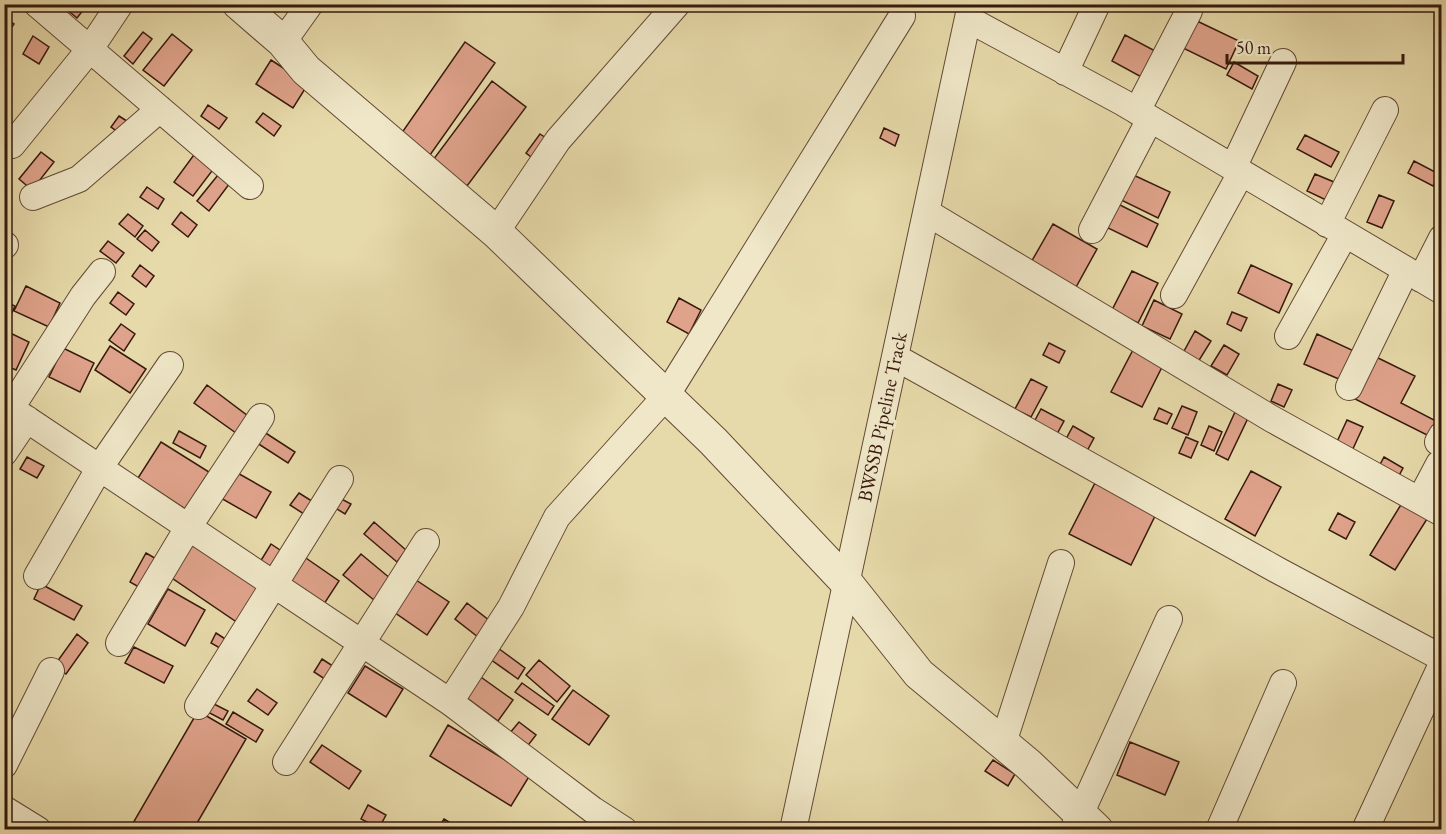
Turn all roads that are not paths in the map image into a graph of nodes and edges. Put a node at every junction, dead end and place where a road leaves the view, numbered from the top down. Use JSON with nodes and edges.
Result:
{"nodes":[{"id":1,"x":37,"y":4,"type":"edge"},
{"id":2,"x":120,"y":4,"type":"edge"},
{"id":3,"x":239,"y":4,"type":"edge"},
{"id":4,"x":310,"y":4,"type":"edge"},
{"id":5,"x":677,"y":4,"type":"edge"},
{"id":6,"x":1097,"y":4,"type":"edge"},
{"id":7,"x":1189,"y":11,"type":"dead end"},
{"id":8,"x":969,"y":12,"type":"edge"},
{"id":9,"x":902,"y":16,"type":"dead end"},
{"id":10,"x":283,"y":42,"type":"junction"},
{"id":11,"x":90,"y":50,"type":"junction"},
{"id":12,"x":1283,"y":62,"type":"dead end"},
{"id":13,"x":1065,"y":72,"type":"junction"},
{"id":14,"x":160,"y":109,"type":"junction"},
{"id":15,"x":1385,"y":110,"type":"dead end"},
{"id":16,"x":1144,"y":115,"type":"junction"},
{"id":17,"x":12,"y":145,"type":"dead end"},
{"id":18,"x":1237,"y":170,"type":"junction"},
{"id":19,"x":250,"y":186,"type":"dead end"},
{"id":20,"x":33,"y":197,"type":"dead end"},
{"id":21,"x":926,"y":212,"type":"junction"},
{"id":22,"x":1336,"y":229,"type":"junction"},
{"id":23,"x":1092,"y":230,"type":"dead end"},
{"id":24,"x":496,"y":232,"type":"junction"},
{"id":25,"x":1442,"y":238,"type":"edge"},
{"id":26,"x":102,"y":272,"type":"dead end"},
{"id":27,"x":1423,"y":280,"type":"edge"},
{"id":28,"x":1174,"y":295,"type":"dead end"},
{"id":29,"x":1288,"y":336,"type":"dead end"},
{"id":30,"x":895,"y":357,"type":"junction"},
{"id":31,"x":170,"y":365,"type":"dead end"},
{"id":32,"x":1348,"y":387,"type":"dead end"},
{"id":33,"x":666,"y":396,"type":"junction"},
{"id":34,"x":14,"y":410,"type":"edge"},
{"id":35,"x":261,"y":417,"type":"dead end"},
{"id":36,"x":1439,"y":447,"type":"edge"},
{"id":37,"x":4,"y":453,"type":"edge"},
{"id":38,"x":100,"y":467,"type":"junction"},
{"id":39,"x":340,"y":479,"type":"dead end"},
{"id":40,"x":1431,"y":507,"type":"edge"},
{"id":41,"x":189,"y":526,"type":"junction"},
{"id":42,"x":426,"y":542,"type":"dead end"},
{"id":43,"x":1061,"y":563,"type":"dead end"},
{"id":44,"x":37,"y":576,"type":"dead end"},
{"id":45,"x":846,"y":582,"type":"junction"},
{"id":46,"x":274,"y":583,"type":"junction"},
{"id":47,"x":1169,"y":619,"type":"dead end"},
{"id":48,"x":363,"y":642,"type":"junction"},
{"id":49,"x":119,"y":643,"type":"dead end"},
{"id":50,"x":1442,"y":658,"type":"edge"},
{"id":51,"x":1442,"y":664,"type":"edge"},
{"id":52,"x":51,"y":670,"type":"dead end"},
{"id":53,"x":1283,"y":683,"type":"dead end"},
{"id":54,"x":450,"y":702,"type":"junction"},
{"id":55,"x":198,"y":706,"type":"dead end"},
{"id":56,"x":1003,"y":743,"type":"junction"},
{"id":57,"x":286,"y":762,"type":"dead end"},
{"id":58,"x":4,"y":765,"type":"edge"},
{"id":59,"x":4,"y":809,"type":"edge"},
{"id":60,"x":1083,"y":824,"type":"edge"},
{"id":61,"x":38,"y":830,"type":"edge"},
{"id":62,"x":624,"y":830,"type":"edge"},
{"id":63,"x":793,"y":830,"type":"edge"},
{"id":64,"x":1219,"y":830,"type":"edge"},
{"id":65,"x":1365,"y":830,"type":"edge"}],
"edges":[{"from":1,"to":11,"type":"street"},
{"from":2,"to":11,"type":"street"},
{"from":3,"to":10,"type":"street"},
{"from":4,"to":10,"type":"street"},
{"from":5,"to":24,"type":"street"},
{"from":6,"to":13,"type":"street"},
{"from":7,"to":16,"type":"street"},
{"from":8,"to":13,"type":"street"},
{"from":8,"to":21,"type":"street","name":"BWSSB Pipeline Track"},
{"from":9,"to":33,"type":"street"},
{"from":10,"to":24,"type":"street"},
{"from":11,"to":14,"type":"street"},
{"from":11,"to":17,"type":"street"},
{"from":12,"to":18,"type":"street"},
{"from":13,"to":16,"type":"street"},
{"from":14,"to":19,"type":"street"},
{"from":14,"to":20,"type":"street"},
{"from":15,"to":22,"type":"street"},
{"from":16,"to":18,"type":"street"},
{"from":16,"to":23,"type":"street"},
{"from":18,"to":22,"type":"street"},
{"from":18,"to":28,"type":"street"},
{"from":21,"to":30,"type":"street","name":"BWSSB Pipeline Track"},
{"from":21,"to":40,"type":"street"},
{"from":22,"to":27,"type":"street"},
{"from":22,"to":29,"type":"street"},
{"from":24,"to":33,"type":"street"},
{"from":25,"to":27,"type":"street"},
{"from":26,"to":34,"type":"street"},
{"from":27,"to":32,"type":"street"},
{"from":30,"to":45,"type":"street","name":"BWSSB Pipeline Track"},
{"from":30,"to":50,"type":"street"},
{"from":31,"to":38,"type":"street"},
{"from":33,"to":45,"type":"street"},
{"from":33,"to":54,"type":"street"},
{"from":34,"to":37,"type":"street"},
{"from":34,"to":38,"type":"street"},
{"from":35,"to":41,"type":"street"},
{"from":36,"to":40,"type":"street"},
{"from":38,"to":41,"type":"street"},
{"from":38,"to":44,"type":"street"},
{"from":39,"to":46,"type":"street"},
{"from":41,"to":46,"type":"street"},
{"from":41,"to":49,"type":"street"},
{"from":42,"to":48,"type":"street"},
{"from":43,"to":56,"type":"street"},
{"from":45,"to":56,"type":"street"},
{"from":45,"to":63,"type":"street","name":"BWSSB Pipeline Track"},
{"from":46,"to":48,"type":"street"},
{"from":46,"to":55,"type":"street"},
{"from":47,"to":60,"type":"street"},
{"from":48,"to":54,"type":"street"},
{"from":48,"to":57,"type":"street"},
{"from":51,"to":65,"type":"street"},
{"from":52,"to":58,"type":"street"},
{"from":53,"to":64,"type":"street"},
{"from":54,"to":62,"type":"street"},
{"from":56,"to":60,"type":"street"},
{"from":59,"to":61,"type":"street"}]}
